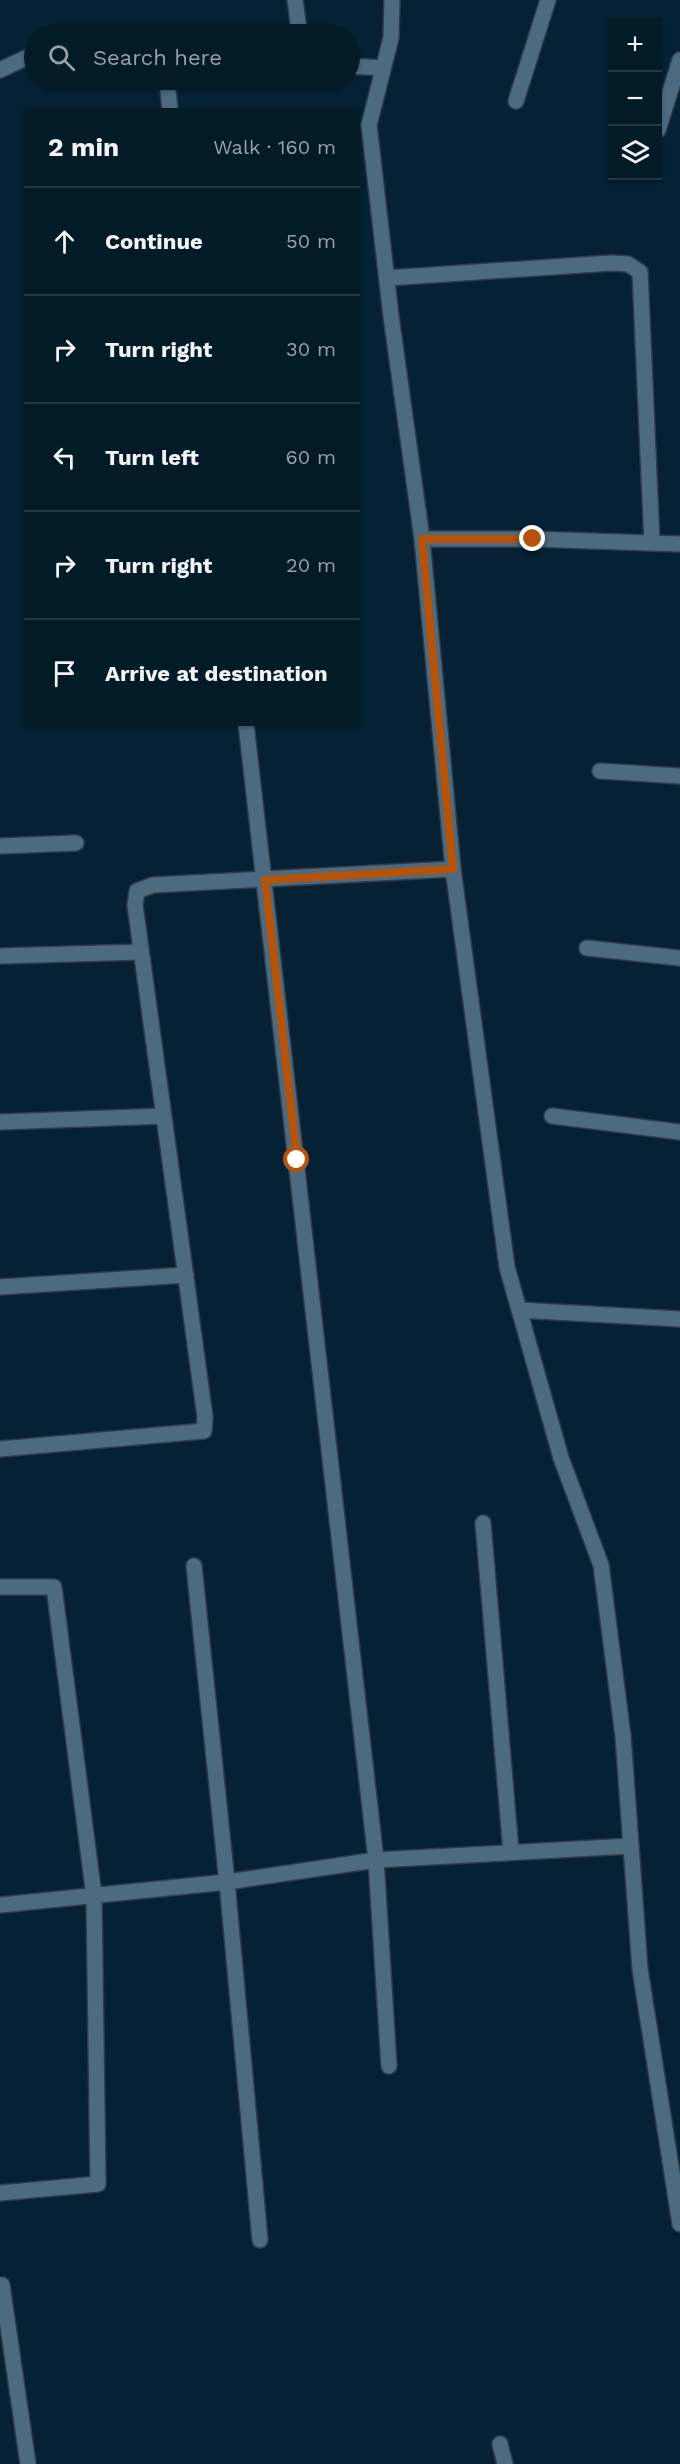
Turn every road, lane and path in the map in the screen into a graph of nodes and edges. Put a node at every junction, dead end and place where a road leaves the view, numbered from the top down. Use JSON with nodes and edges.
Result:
{"nodes":[{"id":1,"x":295,"y":0,"type":"edge"},
{"id":2,"x":392,"y":0,"type":"edge"},
{"id":3,"x":548,"y":0,"type":"edge"},
{"id":4,"x":299,"y":24,"type":"edge"},
{"id":5,"x":24,"y":59,"type":"edge"},
{"id":6,"x":680,"y":60,"type":"edge"},
{"id":7,"x":360,"y":67,"type":"edge"},
{"id":8,"x":383,"y":68,"type":"junction"},
{"id":9,"x":0,"y":70,"type":"edge"},
{"id":10,"x":168,"y":90,"type":"edge"},
{"id":11,"x":516,"y":101,"type":"dead end"},
{"id":12,"x":170,"y":108,"type":"edge"},
{"id":13,"x":658,"y":126,"type":"edge"},
{"id":14,"x":387,"y":278,"type":"junction"},
{"id":15,"x":422,"y":539,"type":"junction"},
{"id":16,"x":652,"y":543,"type":"junction"},
{"id":17,"x":680,"y":544,"type":"edge"},
{"id":18,"x":246,"y":726,"type":"edge"},
{"id":19,"x":600,"y":771,"type":"dead end"},
{"id":20,"x":680,"y":776,"type":"edge"},
{"id":21,"x":75,"y":843,"type":"dead end"},
{"id":22,"x":0,"y":846,"type":"edge"},
{"id":23,"x":453,"y":869,"type":"junction"},
{"id":24,"x":265,"y":880,"type":"junction"},
{"id":25,"x":587,"y":948,"type":"dead end"},
{"id":26,"x":141,"y":952,"type":"junction"},
{"id":27,"x":0,"y":956,"type":"edge"},
{"id":28,"x":680,"y":958,"type":"edge"},
{"id":29,"x":164,"y":1116,"type":"junction"},
{"id":30,"x":552,"y":1116,"type":"dead end"},
{"id":31,"x":0,"y":1122,"type":"edge"},
{"id":32,"x":680,"y":1132,"type":"edge"},
{"id":33,"x":186,"y":1275,"type":"junction"},
{"id":34,"x":0,"y":1287,"type":"edge"},
{"id":35,"x":519,"y":1310,"type":"junction"},
{"id":36,"x":680,"y":1319,"type":"edge"},
{"id":37,"x":0,"y":1449,"type":"edge"},
{"id":38,"x":483,"y":1523,"type":"dead end"},
{"id":39,"x":195,"y":1566,"type":"dead end"},
{"id":40,"x":0,"y":1587,"type":"edge"},
{"id":41,"x":631,"y":1846,"type":"junction"},
{"id":42,"x":511,"y":1852,"type":"junction"},
{"id":43,"x":376,"y":1860,"type":"junction"},
{"id":44,"x":227,"y":1882,"type":"junction"},
{"id":45,"x":94,"y":1896,"type":"junction"},
{"id":46,"x":0,"y":1905,"type":"edge"},
{"id":47,"x":389,"y":2066,"type":"dead end"},
{"id":48,"x":675,"y":2167,"type":"edge"},
{"id":49,"x":0,"y":2193,"type":"edge"},
{"id":50,"x":680,"y":2224,"type":"edge"},
{"id":51,"x":260,"y":2240,"type":"dead end"},
{"id":52,"x":2,"y":2285,"type":"dead end"},
{"id":53,"x":500,"y":2444,"type":"dead end"},
{"id":54,"x":28,"y":2464,"type":"edge"},
{"id":55,"x":505,"y":2464,"type":"edge"}],
"edges":[{"from":1,"to":4,"type":"street"},
{"from":2,"to":8,"type":"street"},
{"from":3,"to":11,"type":"street"},
{"from":5,"to":9,"type":"street"},
{"from":6,"to":13,"type":"street"},
{"from":7,"to":8,"type":"street"},
{"from":8,"to":14,"type":"street"},
{"from":10,"to":12,"type":"street"},
{"from":14,"to":15,"type":"street"},
{"from":14,"to":16,"type":"street"},
{"from":15,"to":16,"type":"street"},
{"from":15,"to":23,"type":"street"},
{"from":16,"to":17,"type":"street"},
{"from":18,"to":24,"type":"street"},
{"from":19,"to":20,"type":"street"},
{"from":21,"to":22,"type":"street"},
{"from":23,"to":24,"type":"street"},
{"from":23,"to":35,"type":"street"},
{"from":24,"to":26,"type":"street"},
{"from":24,"to":43,"type":"street"},
{"from":25,"to":28,"type":"street"},
{"from":26,"to":27,"type":"street"},
{"from":26,"to":29,"type":"street"},
{"from":29,"to":31,"type":"street"},
{"from":29,"to":33,"type":"street"},
{"from":30,"to":32,"type":"street"},
{"from":33,"to":34,"type":"street"},
{"from":33,"to":37,"type":"street"},
{"from":35,"to":36,"type":"street"},
{"from":35,"to":41,"type":"street"},
{"from":38,"to":42,"type":"street"},
{"from":39,"to":44,"type":"street"},
{"from":40,"to":45,"type":"street"},
{"from":41,"to":42,"type":"street"},
{"from":41,"to":48,"type":"street"},
{"from":42,"to":43,"type":"street"},
{"from":43,"to":44,"type":"street"},
{"from":43,"to":47,"type":"street"},
{"from":44,"to":45,"type":"street"},
{"from":44,"to":51,"type":"street"},
{"from":45,"to":46,"type":"street"},
{"from":45,"to":49,"type":"street"},
{"from":48,"to":50,"type":"street"},
{"from":52,"to":54,"type":"street"},
{"from":53,"to":55,"type":"street"}]}
